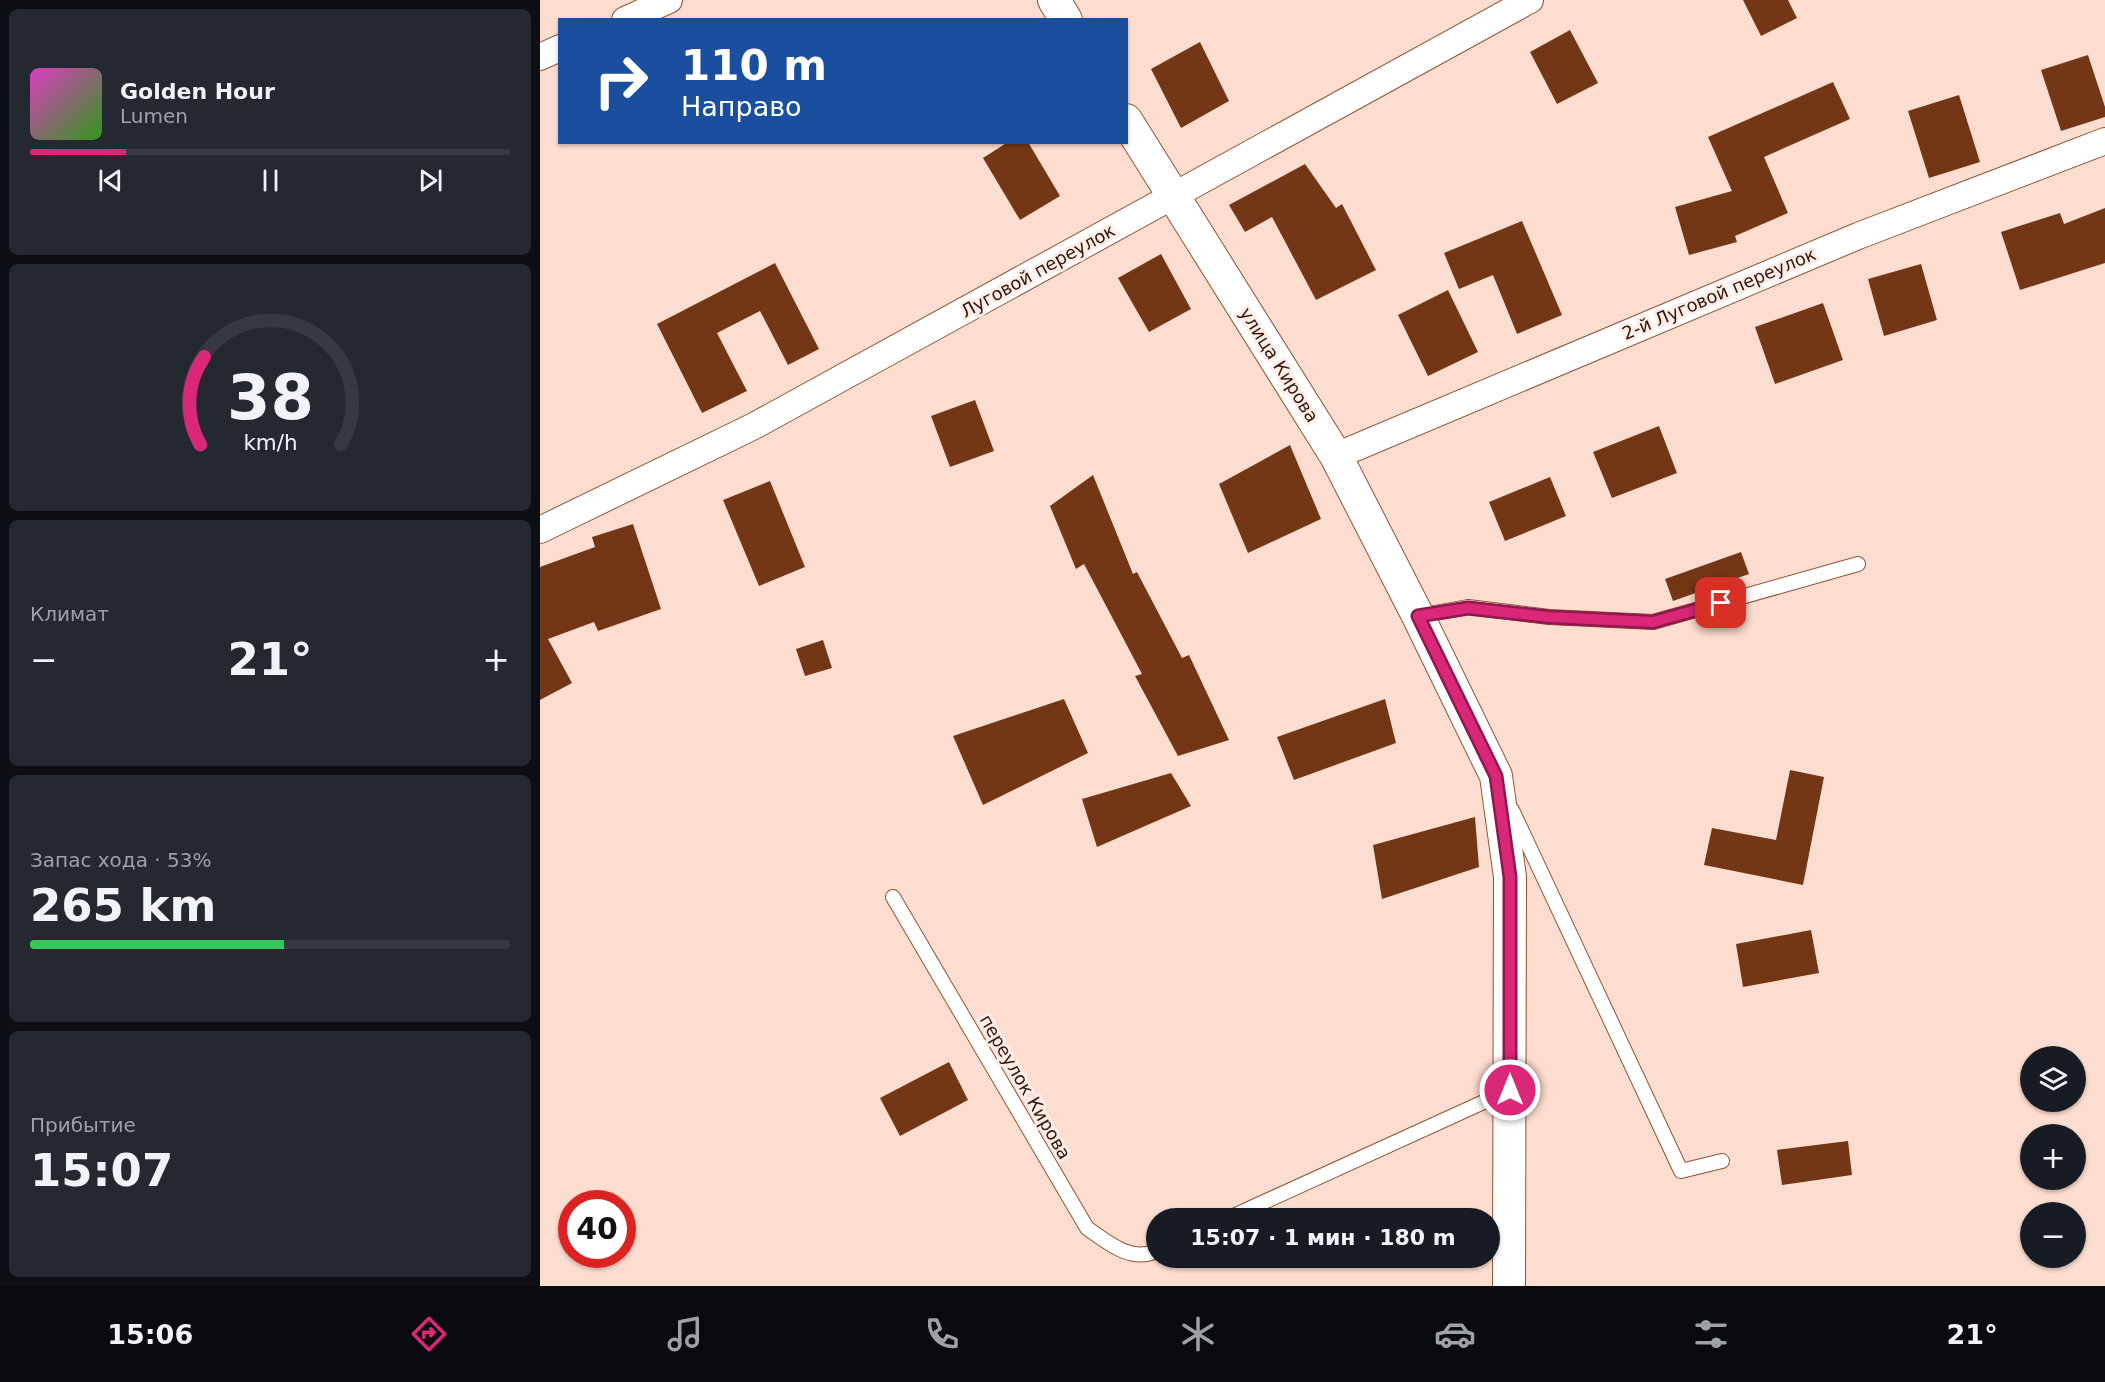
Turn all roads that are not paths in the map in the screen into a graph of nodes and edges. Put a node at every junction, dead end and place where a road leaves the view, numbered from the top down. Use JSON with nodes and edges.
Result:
{"nodes":[{"id":1,"x":669,"y":0,"type":"edge"},
{"id":2,"x":1054,"y":0,"type":"edge"},
{"id":3,"x":1530,"y":0,"type":"edge"},
{"id":4,"x":629,"y":18,"type":"edge"},
{"id":5,"x":1065,"y":18,"type":"edge"},
{"id":6,"x":558,"y":49,"type":"edge"},
{"id":7,"x":540,"y":57,"type":"edge"},
{"id":8,"x":1128,"y":123,"type":"edge"},
{"id":9,"x":2105,"y":141,"type":"edge"},
{"id":10,"x":1173,"y":197,"type":"junction"},
{"id":11,"x":1336,"y":456,"type":"junction"},
{"id":12,"x":540,"y":530,"type":"edge"},
{"id":13,"x":1858,"y":564,"type":"dead end"},
{"id":14,"x":1418,"y":616,"type":"junction"},
{"id":15,"x":1496,"y":776,"type":"junction"},
{"id":16,"x":893,"y":897,"type":"dead end"},
{"id":17,"x":1510,"y":1090,"type":"junction"},
{"id":18,"x":1722,"y":1161,"type":"dead end"},
{"id":19,"x":1251,"y":1208,"type":"edge"},
{"id":20,"x":1146,"y":1255,"type":"edge"},
{"id":21,"x":1509,"y":1286,"type":"edge"}],
"edges":[{"from":1,"to":4,"type":"street"},
{"from":2,"to":5,"type":"street"},
{"from":3,"to":10,"type":"street","name":"Луговой переулок"},
{"from":6,"to":7,"type":"street"},
{"from":8,"to":10,"type":"street","name":"улица Кирова"},
{"from":9,"to":11,"type":"street","name":"2-й Луговой переулок"},
{"from":10,"to":11,"type":"street","name":"улица Кирова"},
{"from":10,"to":12,"type":"street","name":"Луговой переулок"},
{"from":11,"to":14,"type":"street","name":"улица Кирова"},
{"from":13,"to":14,"type":"lane"},
{"from":14,"to":15,"type":"street","name":"улица Кирова"},
{"from":15,"to":17,"type":"street","name":"улица Кирова"},
{"from":15,"to":18,"type":"lane"},
{"from":16,"to":20,"type":"lane","name":"переулок Кирова"},
{"from":17,"to":19,"type":"lane"},
{"from":17,"to":21,"type":"street","name":"улица Кирова"}]}
